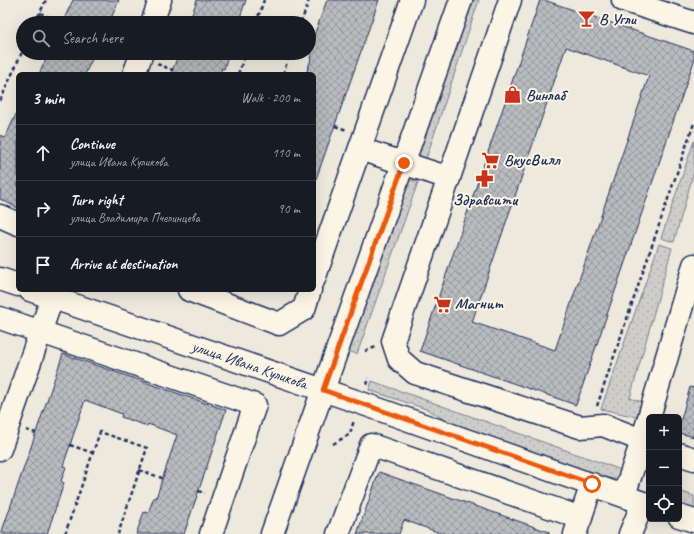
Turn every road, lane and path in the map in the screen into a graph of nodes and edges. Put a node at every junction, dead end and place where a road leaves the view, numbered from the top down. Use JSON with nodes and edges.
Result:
{"nodes":[{"id":1,"x":46,"y":0,"type":"edge"},
{"id":2,"x":160,"y":0,"type":"edge"},
{"id":3,"x":264,"y":0,"type":"edge"},
{"id":4,"x":309,"y":0,"type":"edge"},
{"id":5,"x":412,"y":0,"type":"edge"},
{"id":6,"x":461,"y":0,"type":"edge"},
{"id":7,"x":510,"y":0,"type":"edge"},
{"id":8,"x":623,"y":0,"type":"edge"},
{"id":9,"x":40,"y":13,"type":"junction"},
{"id":10,"x":38,"y":16,"type":"edge"},
{"id":11,"x":47,"y":16,"type":"edge"},
{"id":12,"x":154,"y":16,"type":"edge"},
{"id":13,"x":258,"y":16,"type":"edge"},
{"id":14,"x":303,"y":16,"type":"edge"},
{"id":15,"x":694,"y":22,"type":"edge"},
{"id":16,"x":18,"y":60,"type":"edge"},
{"id":17,"x":139,"y":60,"type":"edge"},
{"id":18,"x":243,"y":60,"type":"edge"},
{"id":19,"x":288,"y":60,"type":"edge"},
{"id":20,"x":135,"y":72,"type":"edge"},
{"id":21,"x":239,"y":72,"type":"edge"},
{"id":22,"x":284,"y":72,"type":"edge"},
{"id":23,"x":0,"y":100,"type":"edge"},
{"id":24,"x":694,"y":123,"type":"edge"},
{"id":25,"x":360,"y":149,"type":"junction"},
{"id":26,"x":404,"y":163,"type":"junction"},
{"id":27,"x":449,"y":178,"type":"junction"},
{"id":28,"x":0,"y":216,"type":"edge"},
{"id":29,"x":16,"y":223,"type":"edge"},
{"id":30,"x":694,"y":266,"type":"edge"},
{"id":31,"x":316,"y":273,"type":"edge"},
{"id":32,"x":38,"y":292,"type":"edge"},
{"id":33,"x":194,"y":292,"type":"edge"},
{"id":34,"x":309,"y":292,"type":"edge"},
{"id":35,"x":52,"y":298,"type":"junction"},
{"id":36,"x":0,"y":318,"type":"edge"},
{"id":37,"x":40,"y":332,"type":"junction"},
{"id":38,"x":323,"y":390,"type":"junction"},
{"id":39,"x":590,"y":426,"type":"junction"},
{"id":40,"x":350,"y":434,"type":"dead end"},
{"id":41,"x":645,"y":442,"type":"edge"},
{"id":42,"x":333,"y":444,"type":"dead end"},
{"id":43,"x":70,"y":445,"type":"dead end"},
{"id":44,"x":0,"y":449,"type":"edge"},
{"id":45,"x":93,"y":453,"type":"junction"},
{"id":46,"x":682,"y":455,"type":"edge"},
{"id":47,"x":694,"y":459,"type":"edge"},
{"id":48,"x":140,"y":470,"type":"junction"},
{"id":49,"x":162,"y":478,"type":"dead end"},
{"id":50,"x":592,"y":484,"type":"junction"},
{"id":51,"x":639,"y":501,"type":"edge"},
{"id":52,"x":682,"y":517,"type":"edge"},
{"id":53,"x":694,"y":521,"type":"edge"},
{"id":54,"x":578,"y":526,"type":"edge"},
{"id":55,"x":65,"y":534,"type":"edge"},
{"id":56,"x":118,"y":534,"type":"edge"},
{"id":57,"x":211,"y":534,"type":"edge"},
{"id":58,"x":272,"y":534,"type":"edge"},
{"id":59,"x":338,"y":534,"type":"edge"},
{"id":60,"x":630,"y":534,"type":"edge"}],
"edges":[{"from":1,"to":9,"type":"path"},
{"from":2,"to":12,"type":"street"},
{"from":3,"to":13,"type":"path"},
{"from":4,"to":14,"type":"path"},
{"from":5,"to":25,"type":"street"},
{"from":6,"to":26,"type":"street"},
{"from":7,"to":27,"type":"street"},
{"from":8,"to":15,"type":"street"},
{"from":9,"to":10,"type":"path"},
{"from":9,"to":11,"type":"path"},
{"from":16,"to":23,"type":"path"},
{"from":17,"to":20,"type":"street"},
{"from":18,"to":21,"type":"path"},
{"from":19,"to":22,"type":"path"},
{"from":24,"to":39,"type":"path"},
{"from":25,"to":26,"type":"street"},
{"from":25,"to":31,"type":"street"},
{"from":26,"to":27,"type":"street"},
{"from":26,"to":38,"type":"street"},
{"from":27,"to":39,"type":"street"},
{"from":28,"to":29,"type":"street"},
{"from":30,"to":41,"type":"street"},
{"from":32,"to":35,"type":"street","name":"улица Ивана Куликова"},
{"from":33,"to":34,"type":"street"},
{"from":35,"to":37,"type":"street"},
{"from":35,"to":38,"type":"street","name":"улица Ивана Куликова"},
{"from":36,"to":37,"type":"street"},
{"from":37,"to":44,"type":"street"},
{"from":37,"to":57,"type":"street"},
{"from":38,"to":50,"type":"street","name":"улица Ивана Куликова"},
{"from":38,"to":58,"type":"street"},
{"from":39,"to":41,"type":"street"},
{"from":40,"to":42,"type":"path"},
{"from":41,"to":51,"type":"street"},
{"from":43,"to":45,"type":"path"},
{"from":45,"to":48,"type":"path"},
{"from":45,"to":55,"type":"path"},
{"from":46,"to":47,"type":"street"},
{"from":48,"to":49,"type":"path"},
{"from":48,"to":56,"type":"path"},
{"from":50,"to":51,"type":"street","name":"улица Ивана Куликова"},
{"from":50,"to":54,"type":"street"},
{"from":51,"to":60,"type":"street"},
{"from":52,"to":53,"type":"street"},
{"from":54,"to":59,"type":"street"}]}
